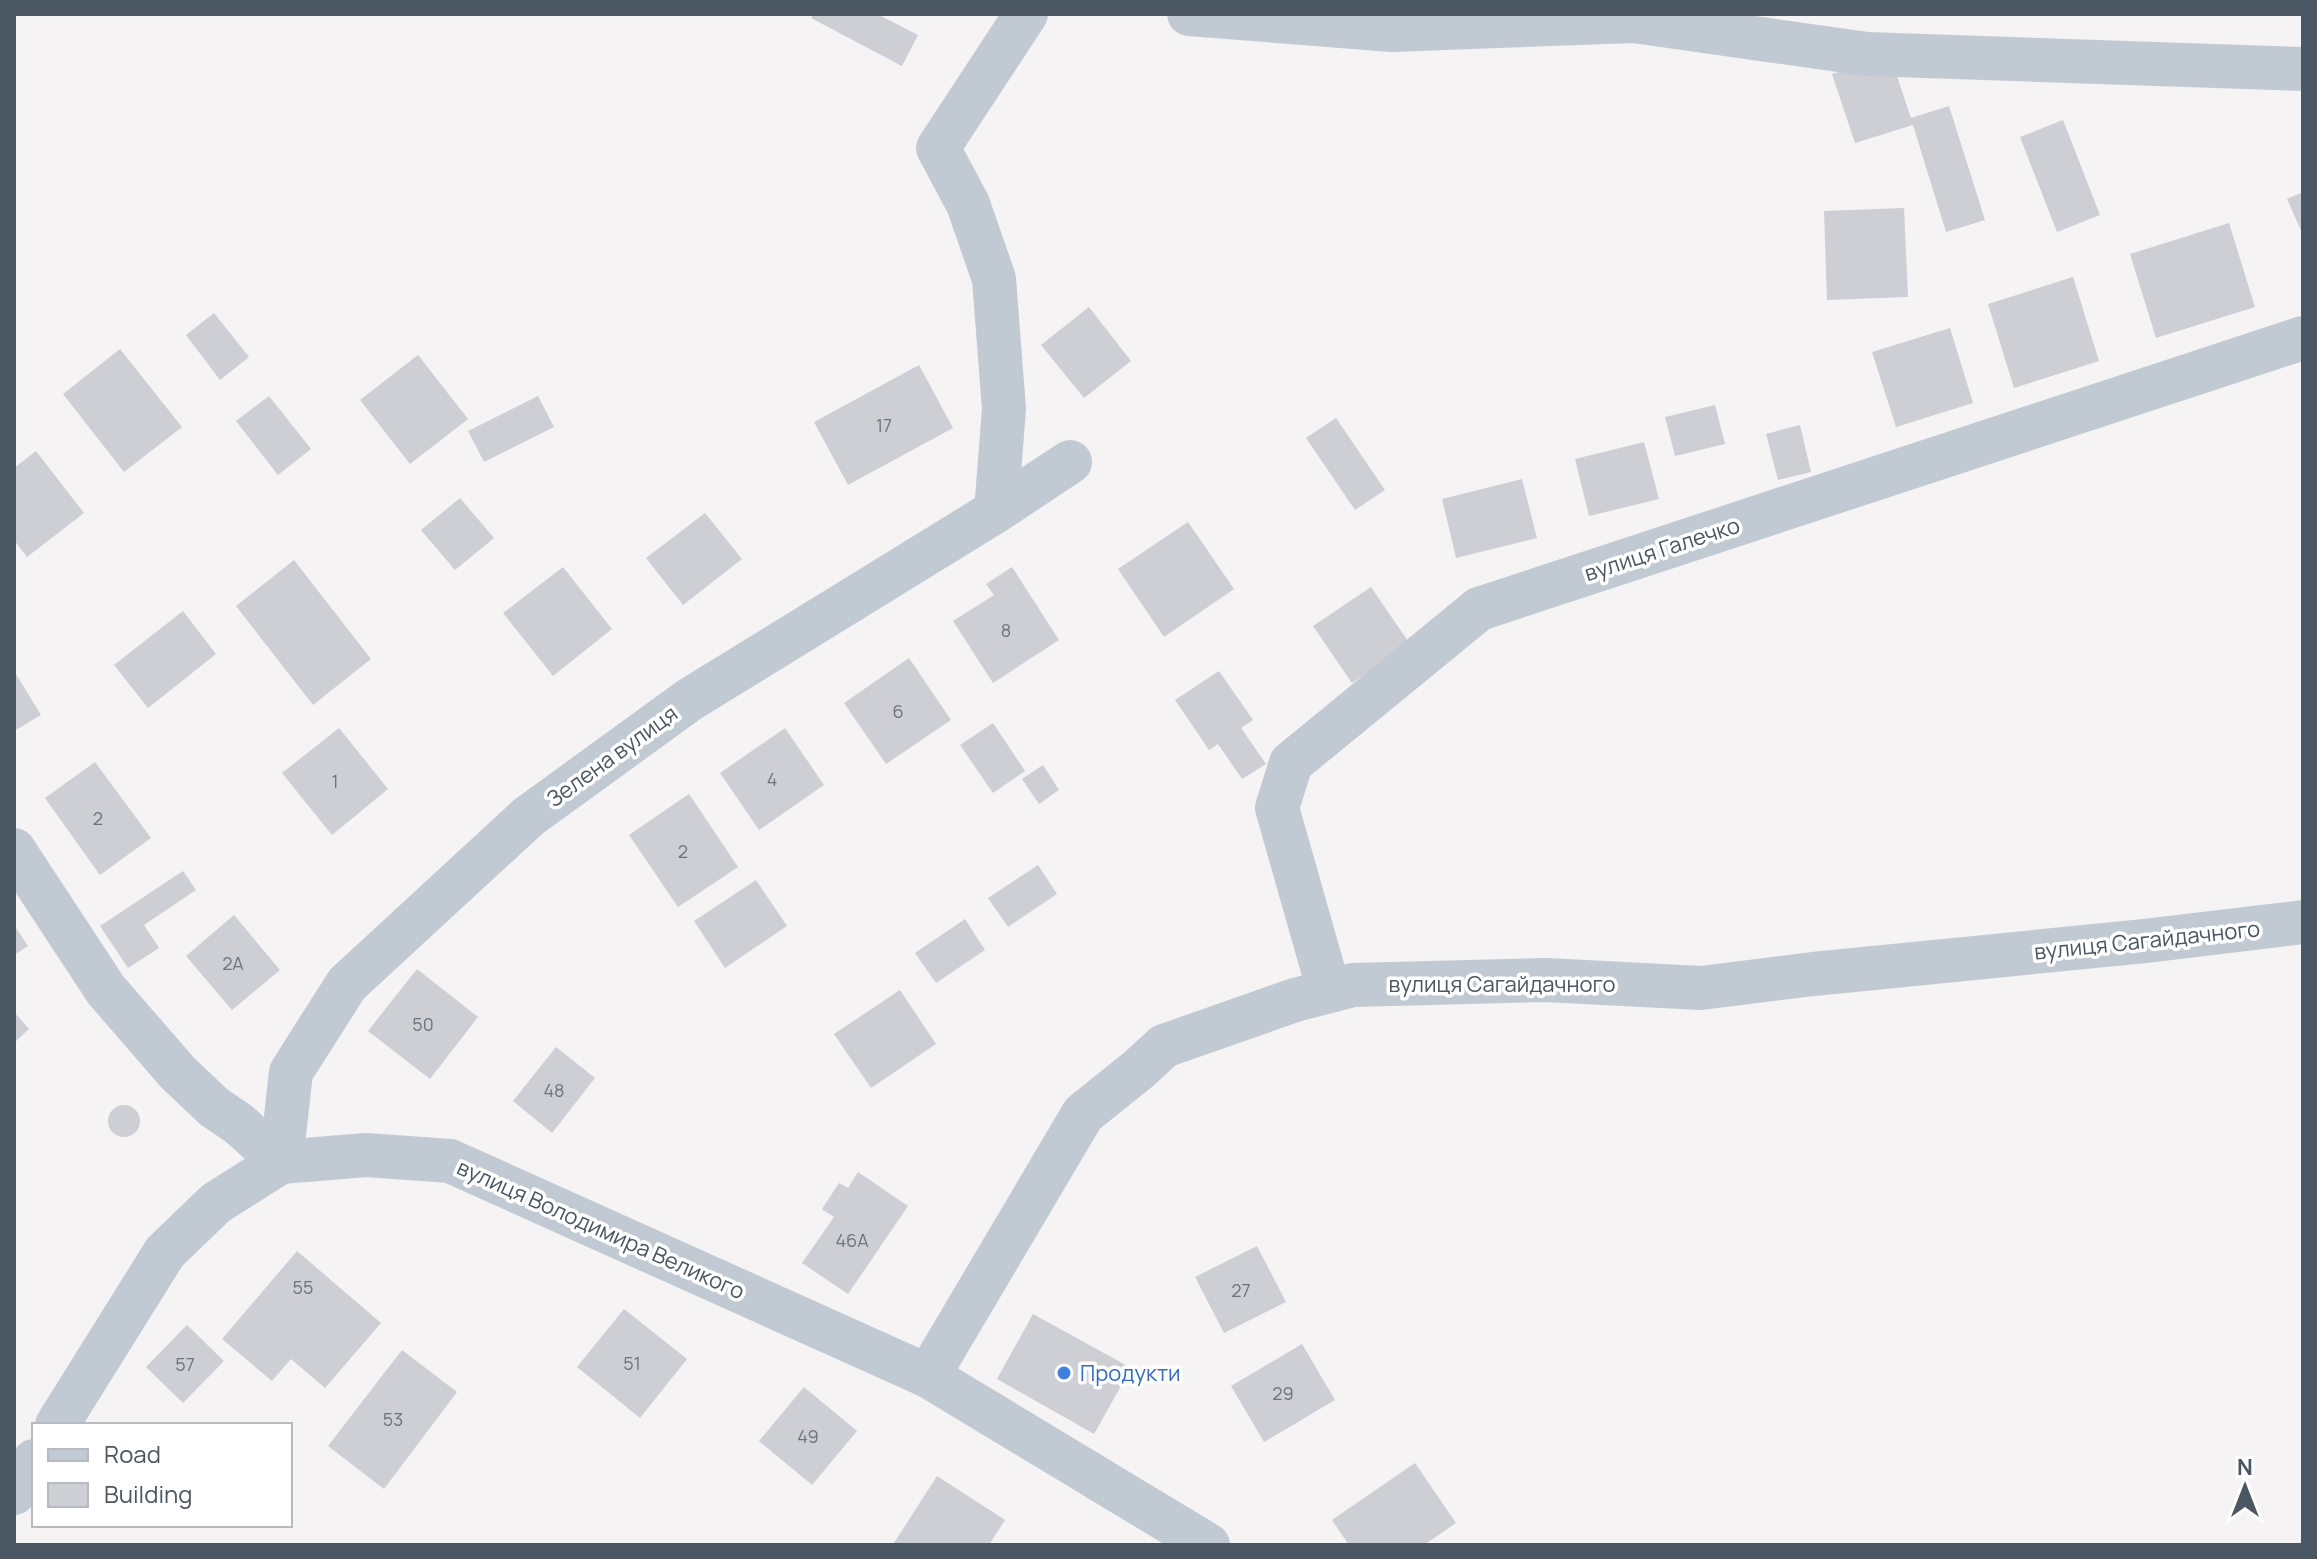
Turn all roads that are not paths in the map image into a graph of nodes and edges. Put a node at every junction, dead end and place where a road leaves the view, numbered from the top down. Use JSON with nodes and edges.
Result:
{"nodes":[{"id":1,"x":1026,"y":14,"type":"edge"},
{"id":2,"x":1189,"y":14,"type":"edge"},
{"id":3,"x":2303,"y":69,"type":"edge"},
{"id":4,"x":2303,"y":338,"type":"edge"},
{"id":5,"x":1070,"y":462,"type":"dead end"},
{"id":6,"x":996,"y":511,"type":"junction"},
{"id":7,"x":14,"y":850,"type":"edge"},
{"id":8,"x":2303,"y":922,"type":"edge"},
{"id":9,"x":1329,"y":991,"type":"junction"},
{"id":10,"x":281,"y":1162,"type":"junction"},
{"id":11,"x":928,"y":1376,"type":"junction"},
{"id":12,"x":58,"y":1423,"type":"edge"},
{"id":13,"x":32,"y":1464,"type":"edge"},
{"id":14,"x":14,"y":1493,"type":"edge"},
{"id":15,"x":1208,"y":1545,"type":"edge"}],
"edges":[{"from":1,"to":6,"type":"street"},
{"from":2,"to":3,"type":"street"},
{"from":4,"to":9,"type":"street","name":"вулиця Галечко"},
{"from":5,"to":6,"type":"street","name":"Зелена вулиця"},
{"from":6,"to":10,"type":"street","name":"Зелена вулиця"},
{"from":7,"to":10,"type":"street"},
{"from":8,"to":9,"type":"street","name":"вулиця Сагайдачного"},
{"from":9,"to":11,"type":"street","name":"вулиця Сагайдачного"},
{"from":10,"to":11,"type":"street","name":"вулиця Володимира Великого"},
{"from":10,"to":12,"type":"street","name":"вулиця Володимира Великого"},
{"from":11,"to":15,"type":"street","name":"вулиця Володимира Великого"},
{"from":13,"to":14,"type":"street"}]}
